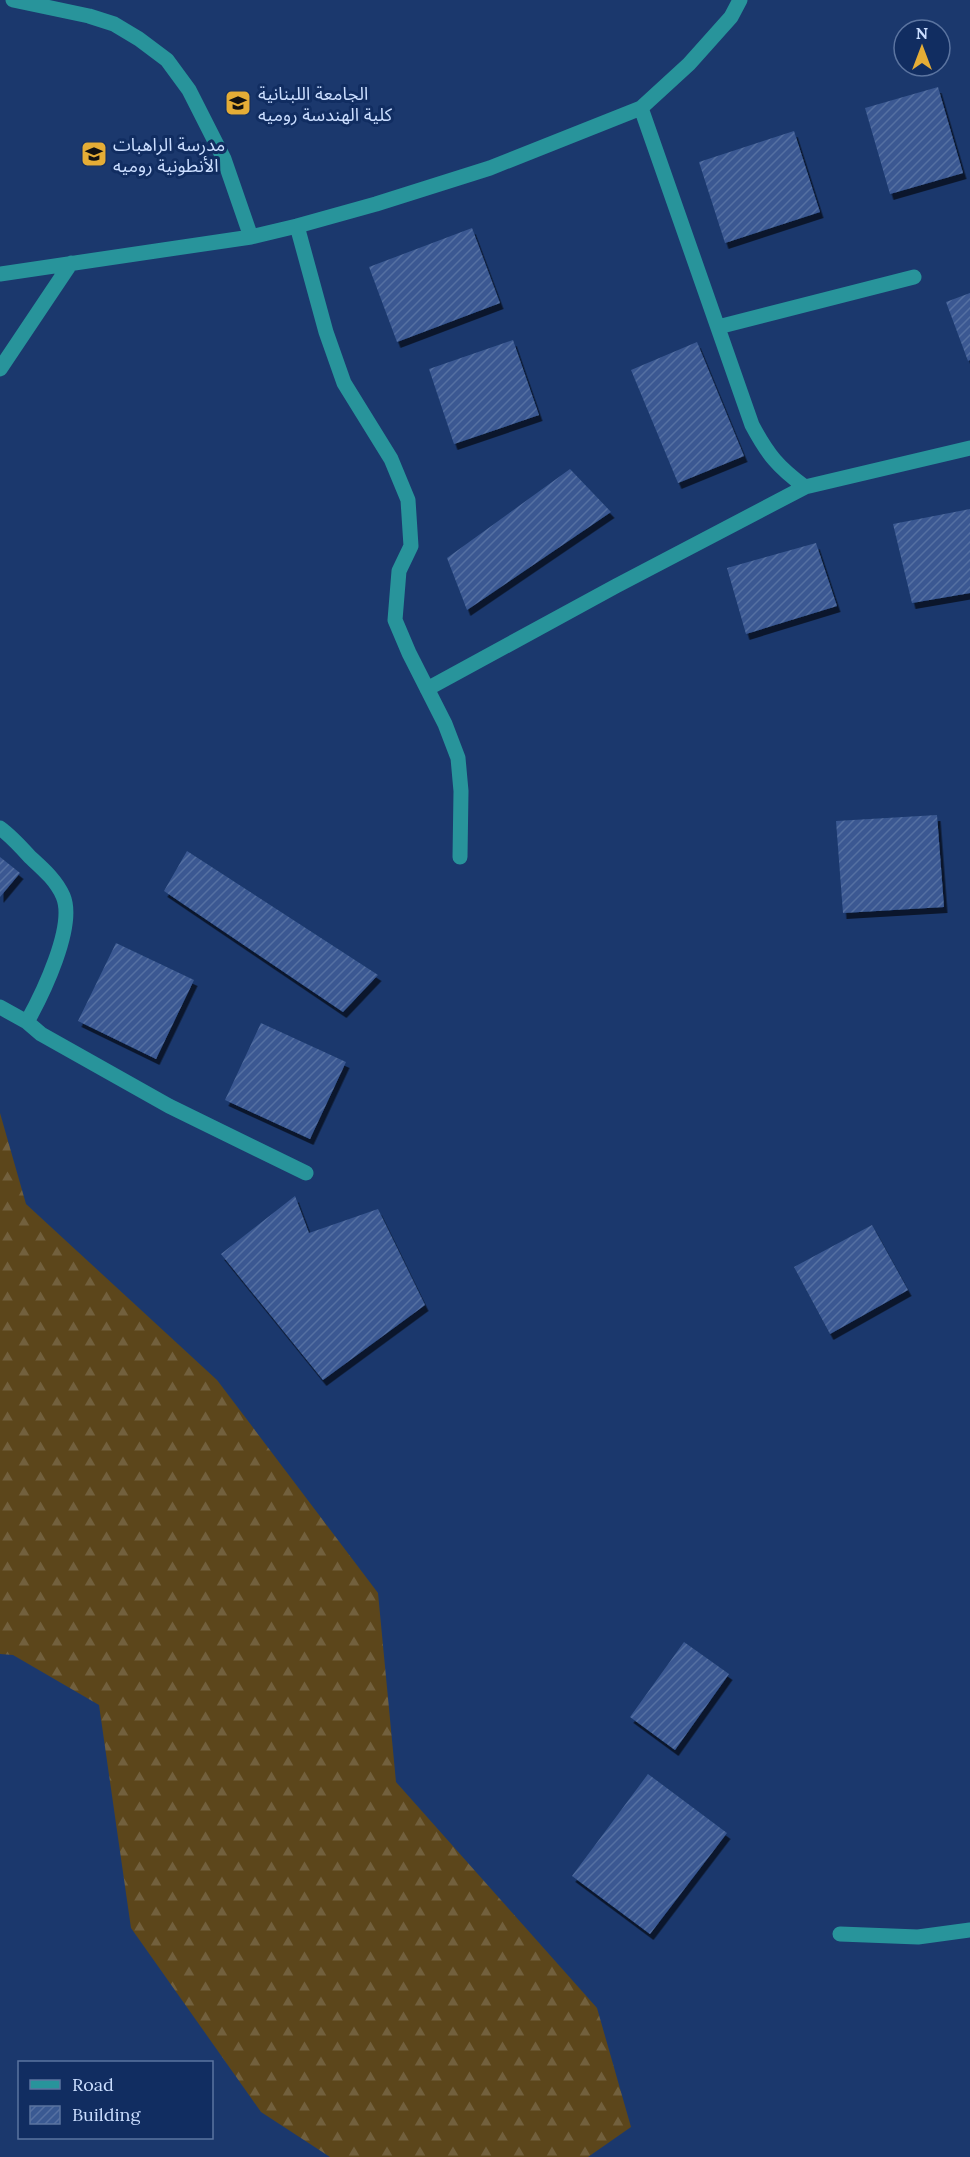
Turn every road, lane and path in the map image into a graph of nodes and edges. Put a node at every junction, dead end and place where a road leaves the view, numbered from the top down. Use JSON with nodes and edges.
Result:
{"nodes":[{"id":1,"x":13,"y":0,"type":"edge"},
{"id":2,"x":740,"y":0,"type":"edge"},
{"id":3,"x":641,"y":108,"type":"junction"},
{"id":4,"x":297,"y":226,"type":"junction"},
{"id":5,"x":251,"y":237,"type":"junction"},
{"id":6,"x":71,"y":262,"type":"junction"},
{"id":7,"x":0,"y":274,"type":"edge"},
{"id":8,"x":914,"y":277,"type":"dead end"},
{"id":9,"x":718,"y":327,"type":"junction"},
{"id":10,"x":0,"y":369,"type":"edge"},
{"id":11,"x":970,"y":448,"type":"edge"},
{"id":12,"x":805,"y":487,"type":"junction"},
{"id":13,"x":427,"y":689,"type":"junction"},
{"id":14,"x":0,"y":828,"type":"edge"},
{"id":15,"x":459,"y":857,"type":"dead end"},
{"id":16,"x":0,"y":1007,"type":"edge"},
{"id":17,"x":27,"y":1022,"type":"junction"},
{"id":18,"x":306,"y":1173,"type":"dead end"},
{"id":19,"x":970,"y":1930,"type":"edge"},
{"id":20,"x":840,"y":1934,"type":"dead end"}],
"edges":[{"from":1,"to":5,"type":"street"},
{"from":2,"to":3,"type":"street"},
{"from":3,"to":4,"type":"street"},
{"from":3,"to":9,"type":"street"},
{"from":4,"to":5,"type":"street"},
{"from":4,"to":13,"type":"street"},
{"from":5,"to":6,"type":"street"},
{"from":6,"to":7,"type":"street"},
{"from":6,"to":10,"type":"street"},
{"from":8,"to":9,"type":"street"},
{"from":9,"to":12,"type":"street"},
{"from":11,"to":12,"type":"street"},
{"from":12,"to":13,"type":"street"},
{"from":13,"to":15,"type":"street"},
{"from":14,"to":17,"type":"street"},
{"from":16,"to":17,"type":"street"},
{"from":17,"to":18,"type":"street"},
{"from":19,"to":20,"type":"street"}]}
